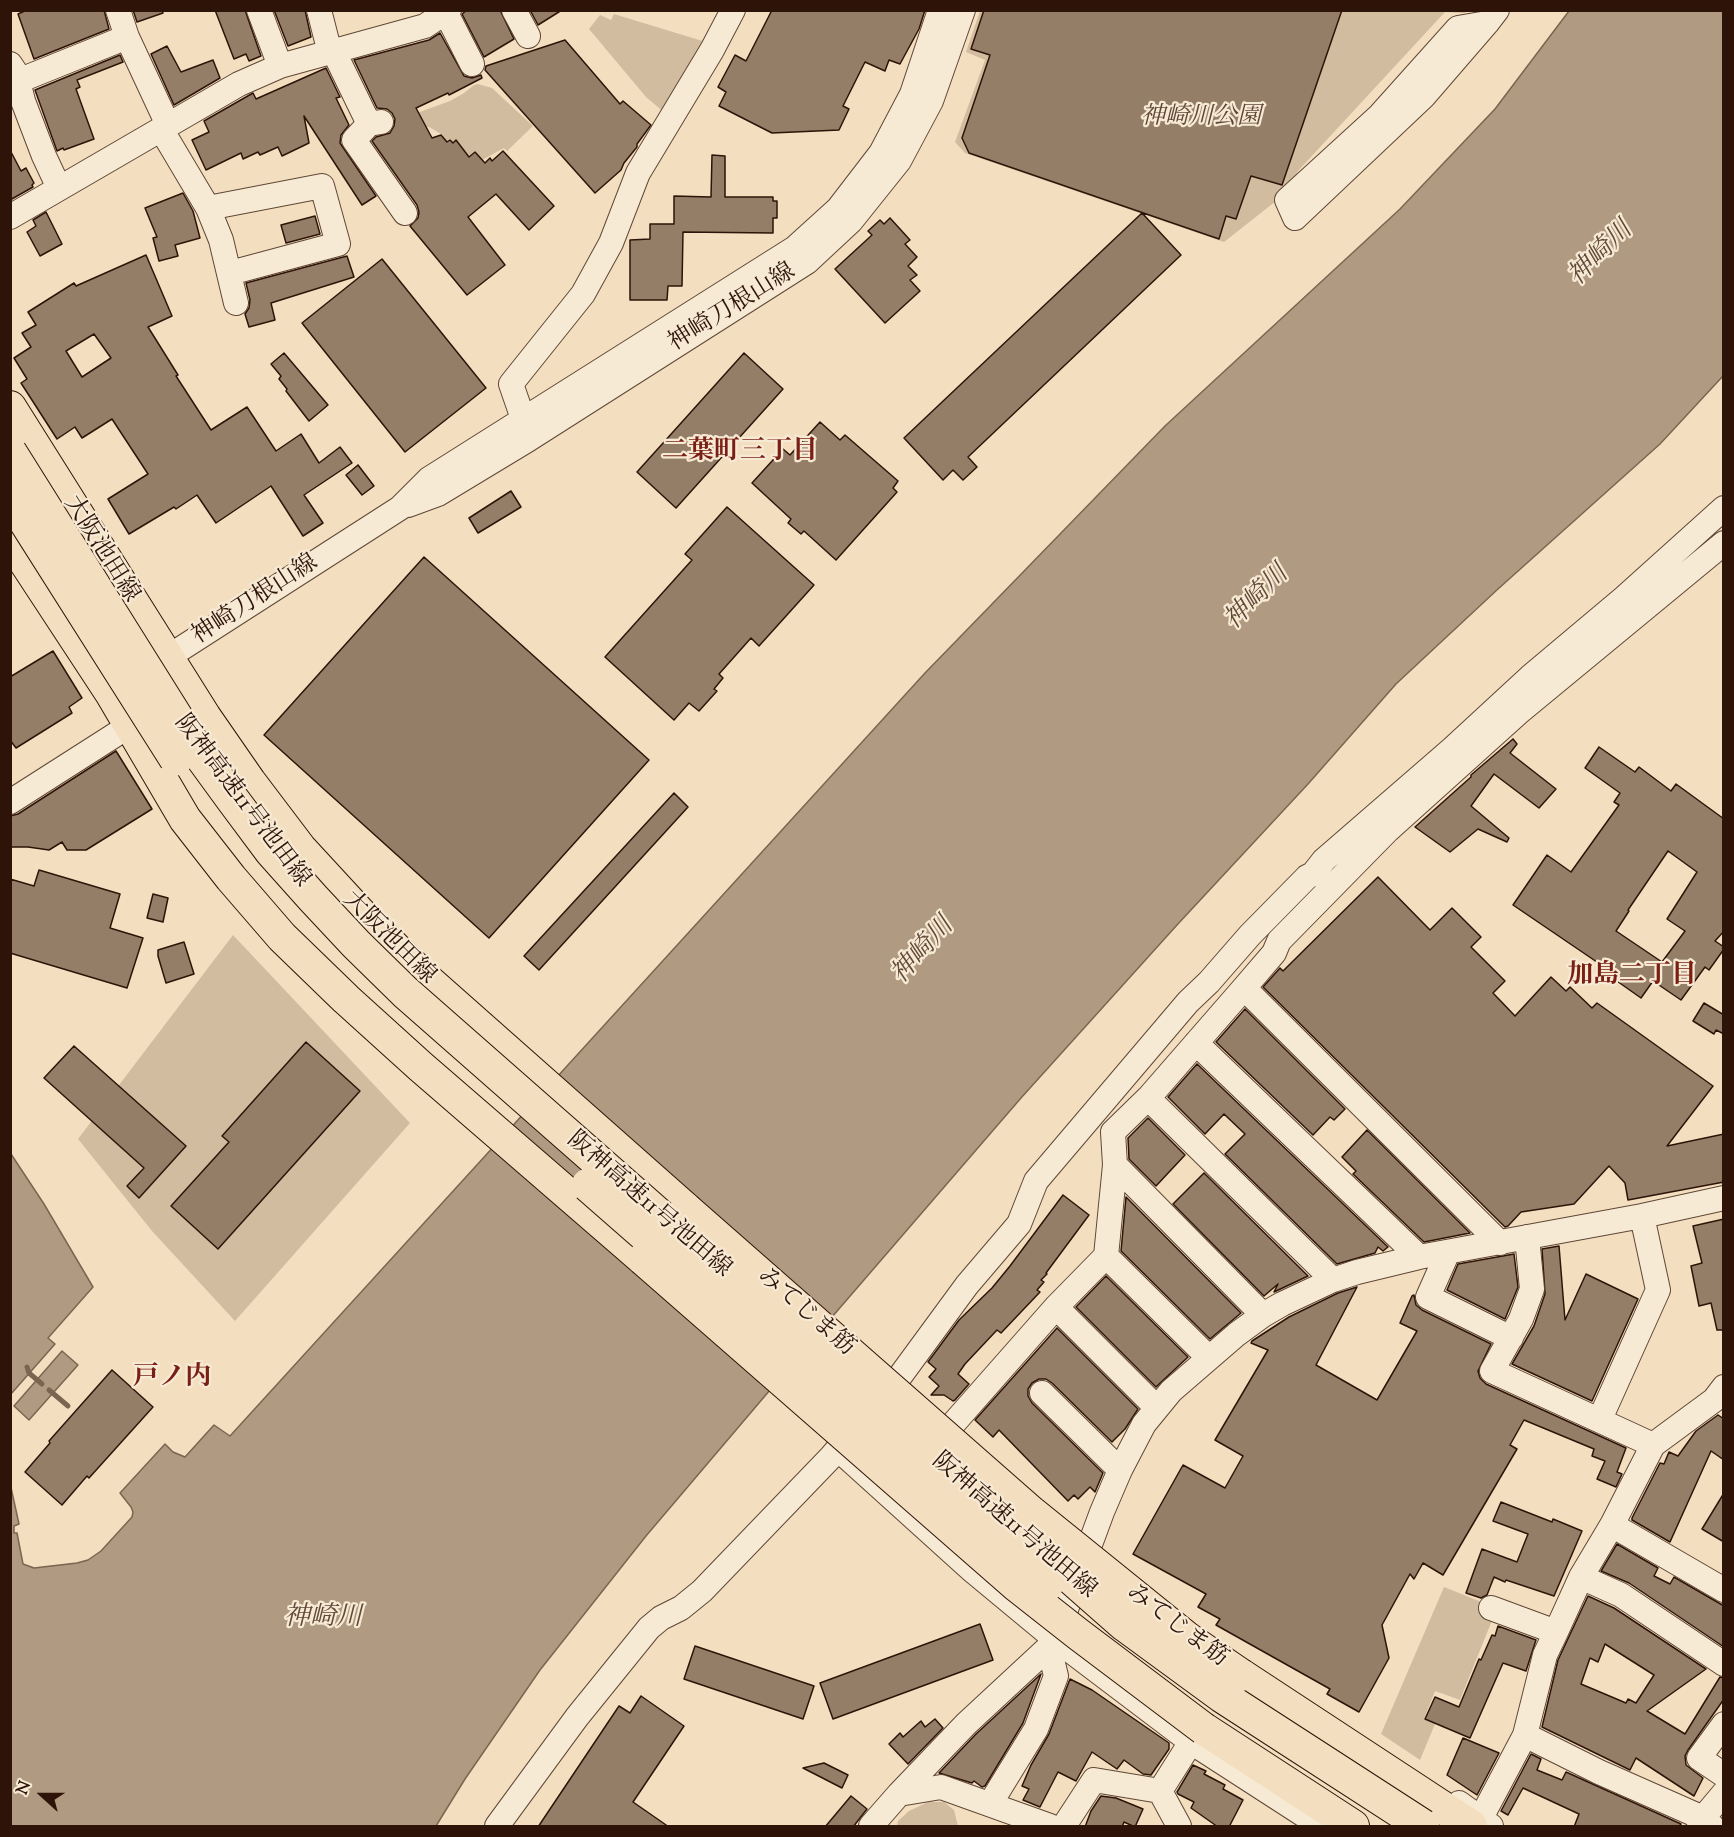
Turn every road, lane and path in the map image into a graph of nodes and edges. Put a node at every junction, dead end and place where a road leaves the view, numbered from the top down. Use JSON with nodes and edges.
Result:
{"nodes":[{"id":1,"x":118,"y":10,"type":"edge"},
{"id":2,"x":259,"y":10,"type":"edge"},
{"id":3,"x":319,"y":10,"type":"edge"},
{"id":4,"x":514,"y":10,"type":"edge"},
{"id":5,"x":733,"y":10,"type":"edge"},
{"id":6,"x":940,"y":10,"type":"edge"},
{"id":7,"x":963,"y":10,"type":"edge"},
{"id":8,"x":448,"y":12,"type":"edge"},
{"id":9,"x":1492,"y":17,"type":"edge"},
{"id":10,"x":528,"y":36,"type":"dead end"},
{"id":11,"x":127,"y":37,"type":"junction"},
{"id":12,"x":332,"y":53,"type":"junction"},
{"id":13,"x":472,"y":64,"type":"dead end"},
{"id":14,"x":280,"y":66,"type":"junction"},
{"id":15,"x":14,"y":72,"type":"edge"},
{"id":16,"x":165,"y":127,"type":"junction"},
{"id":17,"x":59,"y":188,"type":"junction"},
{"id":18,"x":208,"y":208,"type":"junction"},
{"id":19,"x":405,"y":213,"type":"dead end"},
{"id":20,"x":10,"y":217,"type":"edge"},
{"id":21,"x":1295,"y":218,"type":"dead end"},
{"id":22,"x":230,"y":273,"type":"junction"},
{"id":23,"x":236,"y":303,"type":"dead end"},
{"id":24,"x":10,"y":407,"type":"edge"},
{"id":25,"x":526,"y":429,"type":"junction"},
{"id":26,"x":10,"y":453,"type":"edge"},
{"id":27,"x":10,"y":497,"type":"edge"},
{"id":28,"x":1724,"y":508,"type":"edge"},
{"id":29,"x":10,"y":539,"type":"edge"},
{"id":30,"x":1724,"y":543,"type":"edge"},
{"id":31,"x":167,"y":657,"type":"junction"},
{"id":32,"x":111,"y":693,"type":"junction"},
{"id":33,"x":129,"y":726,"type":"junction"},
{"id":34,"x":10,"y":802,"type":"edge"},
{"id":35,"x":1244,"y":988,"type":"junction"},
{"id":36,"x":1196,"y":1043,"type":"junction"},
{"id":37,"x":1148,"y":1098,"type":"junction"},
{"id":38,"x":1115,"y":1165,"type":"junction"},
{"id":39,"x":1724,"y":1198,"type":"edge"},
{"id":40,"x":686,"y":1209,"type":"joint"},
{"id":41,"x":1642,"y":1216,"type":"junction"},
{"id":42,"x":1527,"y":1237,"type":"junction"},
{"id":43,"x":1500,"y":1242,"type":"junction"},
{"id":44,"x":1449,"y":1252,"type":"junction"},
{"id":45,"x":1106,"y":1256,"type":"junction"},
{"id":46,"x":1419,"y":1257,"type":"junction"},
{"id":47,"x":1332,"y":1280,"type":"junction"},
{"id":48,"x":1056,"y":1307,"type":"junction"},
{"id":49,"x":1263,"y":1315,"type":"junction"},
{"id":50,"x":1510,"y":1338,"type":"junction"},
{"id":51,"x":1208,"y":1357,"type":"junction"},
{"id":52,"x":898,"y":1378,"type":"junction"},
{"id":53,"x":1042,"y":1394,"type":"dead end"},
{"id":54,"x":1720,"y":1398,"type":"edge"},
{"id":55,"x":1156,"y":1407,"type":"junction"},
{"id":56,"x":1600,"y":1419,"type":"junction"},
{"id":57,"x":953,"y":1424,"type":"junction"},
{"id":58,"x":1653,"y":1445,"type":"junction"},
{"id":59,"x":838,"y":1449,"type":"junction"},
{"id":60,"x":1120,"y":1470,"type":"junction"},
{"id":61,"x":1612,"y":1525,"type":"junction"},
{"id":62,"x":1090,"y":1542,"type":"junction"},
{"id":63,"x":1581,"y":1577,"type":"junction"},
{"id":64,"x":1720,"y":1582,"type":"edge"},
{"id":65,"x":1491,"y":1608,"type":"dead end"},
{"id":66,"x":1556,"y":1632,"type":"junction"},
{"id":67,"x":1052,"y":1643,"type":"junction"},
{"id":68,"x":1724,"y":1664,"type":"edge"},
{"id":69,"x":1724,"y":1724,"type":"edge"},
{"id":70,"x":1525,"y":1735,"type":"junction"},
{"id":71,"x":1197,"y":1736,"type":"junction"},
{"id":72,"x":1724,"y":1775,"type":"edge"},
{"id":73,"x":1160,"y":1791,"type":"junction"},
{"id":74,"x":1724,"y":1793,"type":"edge"},
{"id":75,"x":899,"y":1794,"type":"junction"},
{"id":76,"x":990,"y":1804,"type":"junction"},
{"id":77,"x":1481,"y":1824,"type":"edge"},
{"id":78,"x":1705,"y":1824,"type":"edge"},
{"id":79,"x":497,"y":1827,"type":"edge"},
{"id":80,"x":871,"y":1827,"type":"edge"},
{"id":81,"x":1050,"y":1827,"type":"edge"},
{"id":82,"x":1064,"y":1827,"type":"edge"},
{"id":83,"x":1179,"y":1827,"type":"edge"},
{"id":84,"x":1321,"y":1827,"type":"edge"},
{"id":85,"x":1353,"y":1827,"type":"edge"},
{"id":86,"x":1384,"y":1827,"type":"edge"},
{"id":87,"x":1423,"y":1827,"type":"edge"}],
"edges":[{"from":1,"to":11,"type":"street"},
{"from":2,"to":14,"type":"street"},
{"from":3,"to":12,"type":"street"},
{"from":4,"to":10,"type":"street"},
{"from":5,"to":25,"type":"street"},
{"from":6,"to":25,"type":"street","name":"神崎刀根山線"},
{"from":7,"to":25,"type":"street","name":"神崎刀根山線"},
{"from":8,"to":12,"type":"street"},
{"from":8,"to":13,"type":"street"},
{"from":9,"to":21,"type":"street"},
{"from":11,"to":15,"type":"street"},
{"from":11,"to":16,"type":"street"},
{"from":12,"to":14,"type":"street"},
{"from":12,"to":19,"type":"street"},
{"from":14,"to":16,"type":"street"},
{"from":15,"to":17,"type":"street"},
{"from":16,"to":17,"type":"street"},
{"from":16,"to":18,"type":"street"},
{"from":17,"to":20,"type":"street"},
{"from":18,"to":22,"type":"street"},
{"from":18,"to":22,"type":"street"},
{"from":22,"to":23,"type":"street"},
{"from":24,"to":31,"type":"main road","name":"大阪池田線"},
{"from":25,"to":31,"type":"street","name":"神崎刀根山線"},
{"from":26,"to":87,"type":"highway","name":"阪神高速11号池田線","bridge":true},
{"from":27,"to":86,"type":"highway","name":"阪神高速11号池田線","bridge":true},
{"from":28,"to":52,"type":"street"},
{"from":29,"to":32,"type":"main road"},
{"from":30,"to":35,"type":"street"},
{"from":31,"to":32,"type":"street","name":"神崎刀根山線"},
{"from":31,"to":40,"type":"main road","name":"大阪池田線"},
{"from":32,"to":33,"type":"main road"},
{"from":33,"to":34,"type":"street"},
{"from":33,"to":71,"type":"main road","bridge":true},
{"from":35,"to":36,"type":"street"},
{"from":35,"to":43,"type":"street"},
{"from":36,"to":37,"type":"street"},
{"from":36,"to":46,"type":"street"},
{"from":37,"to":38,"type":"street"},
{"from":37,"to":47,"type":"street"},
{"from":38,"to":45,"type":"street"},
{"from":38,"to":49,"type":"street"},
{"from":39,"to":41,"type":"street"},
{"from":40,"to":77,"type":"main road","name":"みてじま筋","bridge":true},
{"from":41,"to":42,"type":"street"},
{"from":41,"to":56,"type":"street"},
{"from":42,"to":43,"type":"street"},
{"from":42,"to":50,"type":"street"},
{"from":43,"to":44,"type":"street"},
{"from":44,"to":46,"type":"street"},
{"from":44,"to":50,"type":"street"},
{"from":45,"to":48,"type":"street"},
{"from":45,"to":51,"type":"street"},
{"from":46,"to":47,"type":"street"},
{"from":47,"to":49,"type":"street"},
{"from":48,"to":55,"type":"street"},
{"from":48,"to":57,"type":"street"},
{"from":49,"to":51,"type":"street"},
{"from":50,"to":56,"type":"street"},
{"from":51,"to":55,"type":"street"},
{"from":52,"to":57,"type":"street"},
{"from":52,"to":59,"type":"street"},
{"from":53,"to":60,"type":"street"},
{"from":54,"to":58,"type":"street"},
{"from":55,"to":60,"type":"street"},
{"from":56,"to":58,"type":"street"},
{"from":57,"to":62,"type":"street"},
{"from":58,"to":61,"type":"street"},
{"from":59,"to":67,"type":"street"},
{"from":59,"to":79,"type":"street"},
{"from":60,"to":62,"type":"street"},
{"from":61,"to":63,"type":"street"},
{"from":61,"to":64,"type":"street"},
{"from":62,"to":67,"type":"street"},
{"from":62,"to":77,"type":"street"},
{"from":63,"to":66,"type":"street"},
{"from":63,"to":68,"type":"street"},
{"from":65,"to":66,"type":"street"},
{"from":66,"to":70,"type":"street"},
{"from":67,"to":71,"type":"street"},
{"from":67,"to":75,"type":"street"},
{"from":67,"to":76,"type":"street"},
{"from":69,"to":72,"type":"street"},
{"from":70,"to":77,"type":"street"},
{"from":70,"to":78,"type":"street"},
{"from":71,"to":73,"type":"street"},
{"from":71,"to":84,"type":"street"},
{"from":71,"to":85,"type":"main road"},
{"from":73,"to":82,"type":"street"},
{"from":73,"to":83,"type":"street"},
{"from":74,"to":78,"type":"street"},
{"from":75,"to":76,"type":"street"},
{"from":75,"to":80,"type":"street"},
{"from":76,"to":81,"type":"street"}]}
